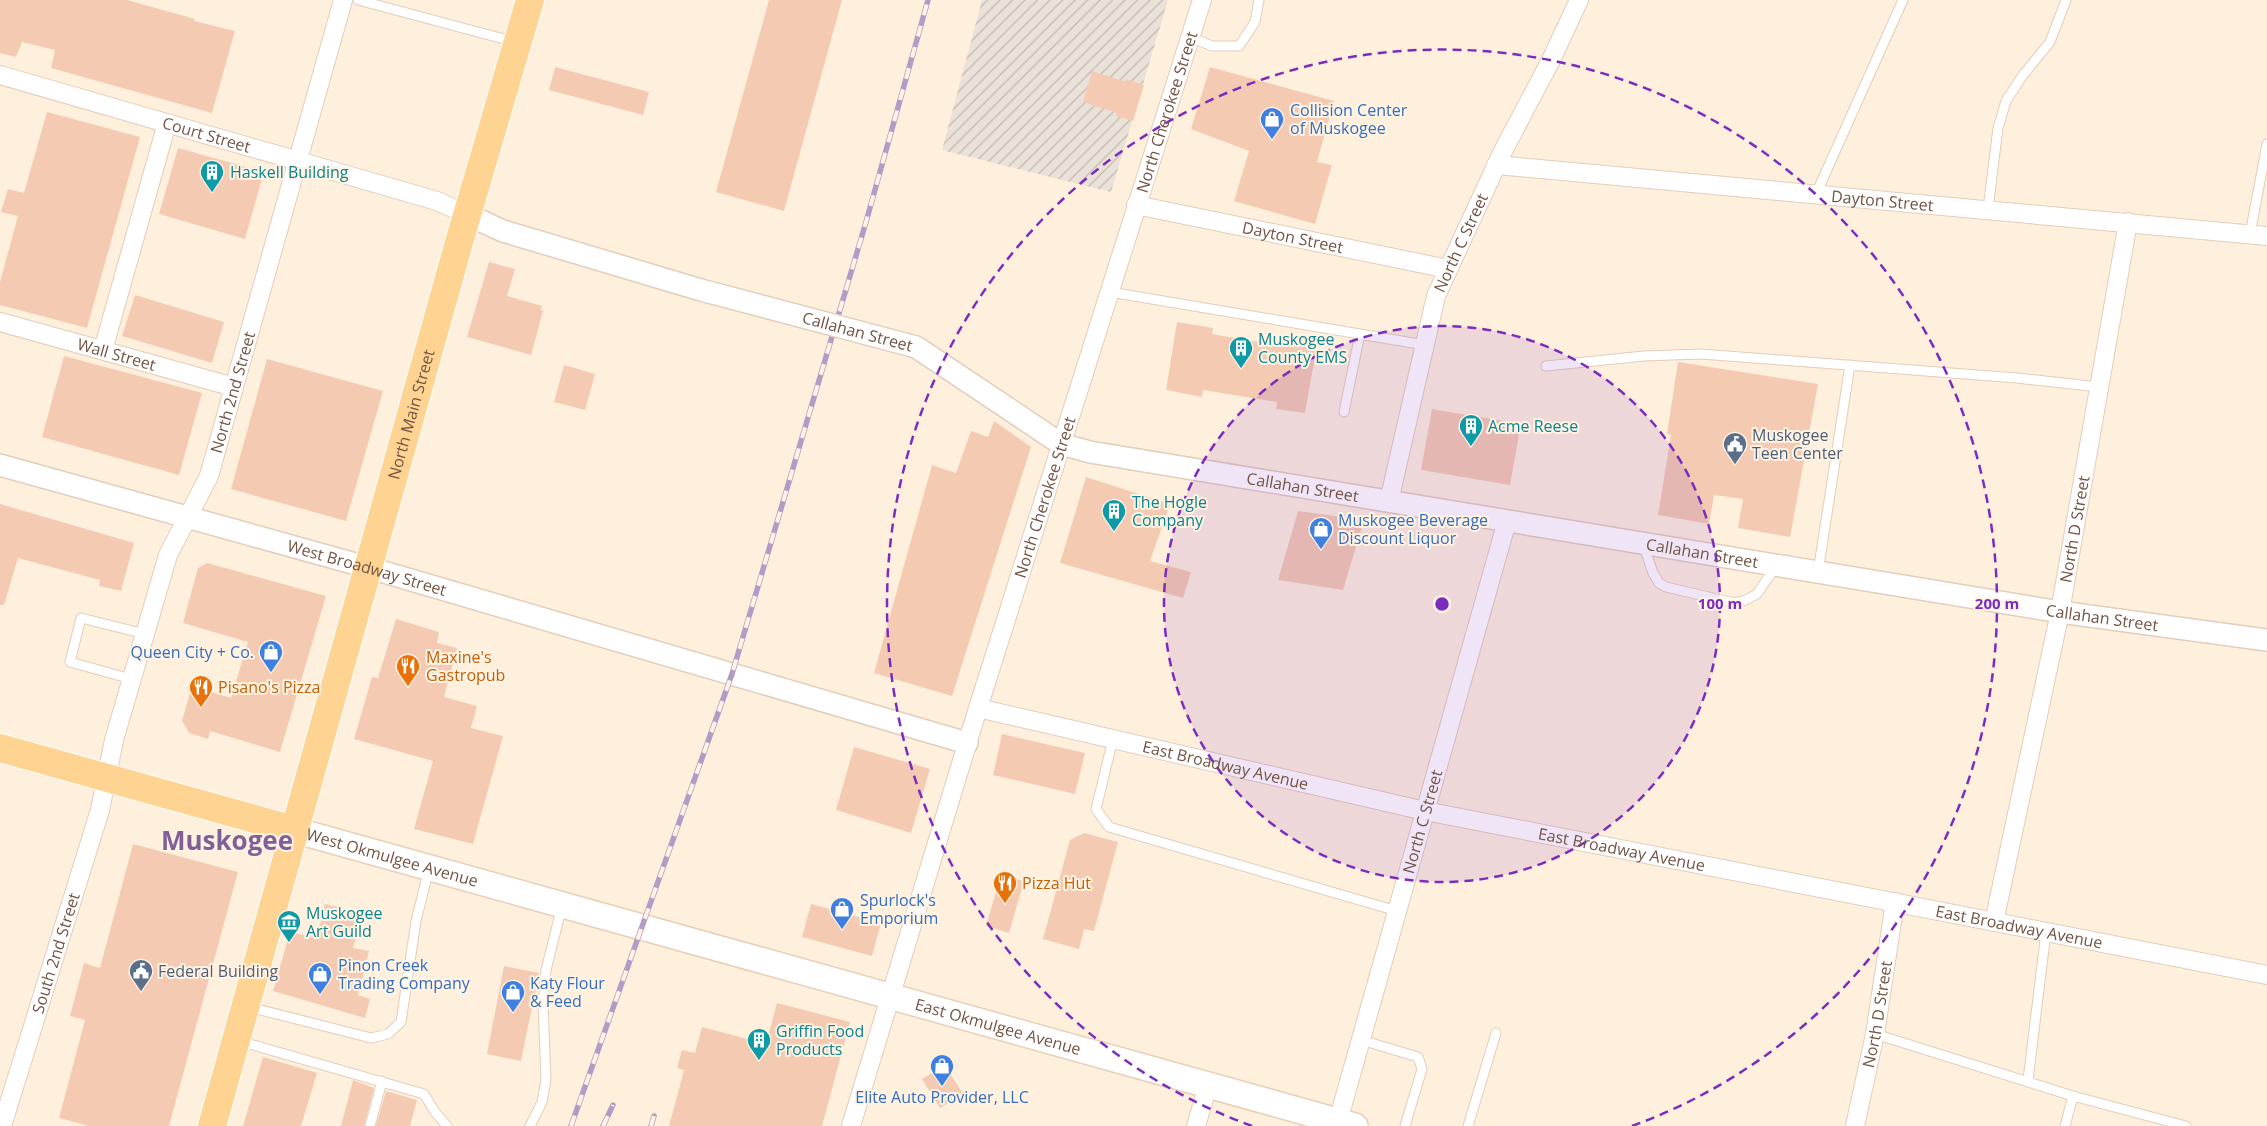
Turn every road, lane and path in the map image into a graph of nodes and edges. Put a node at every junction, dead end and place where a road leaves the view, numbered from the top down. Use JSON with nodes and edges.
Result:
{"nodes":[{"id":1,"x":343,"y":0,"type":"edge"},
{"id":2,"x":358,"y":0,"type":"edge"},
{"id":3,"x":530,"y":0,"type":"edge"},
{"id":4,"x":1202,"y":0,"type":"edge"},
{"id":5,"x":1258,"y":0,"type":"edge"},
{"id":6,"x":1579,"y":0,"type":"edge"},
{"id":7,"x":1903,"y":0,"type":"edge"},
{"id":8,"x":2066,"y":0,"type":"edge"},
{"id":9,"x":1190,"y":37,"type":"junction"},
{"id":10,"x":518,"y":43,"type":"junction"},
{"id":11,"x":0,"y":75,"type":"edge"},
{"id":12,"x":167,"y":123,"type":"junction"},
{"id":13,"x":2267,"y":144,"type":"edge"},
{"id":14,"x":298,"y":161,"type":"junction"},
{"id":15,"x":1496,"y":165,"type":"junction"},
{"id":16,"x":1816,"y":194,"type":"junction"},
{"id":17,"x":1136,"y":205,"type":"junction"},
{"id":18,"x":1988,"y":209,"type":"junction"},
{"id":19,"x":468,"y":215,"type":"junction"},
{"id":20,"x":2128,"y":222,"type":"junction"},
{"id":21,"x":2259,"y":235,"type":"edge"},
{"id":22,"x":1448,"y":269,"type":"junction"},
{"id":23,"x":1110,"y":292,"type":"junction"},
{"id":24,"x":0,"y":322,"type":"edge"},
{"id":25,"x":1360,"y":334,"type":"junction"},
{"id":26,"x":1425,"y":345,"type":"junction"},
{"id":27,"x":103,"y":350,"type":"junction"},
{"id":28,"x":1850,"y":365,"type":"junction"},
{"id":29,"x":1546,"y":366,"type":"dead end"},
{"id":30,"x":234,"y":387,"type":"junction"},
{"id":31,"x":2099,"y":387,"type":"junction"},
{"id":32,"x":1344,"y":412,"type":"dead end"},
{"id":33,"x":1061,"y":444,"type":"junction"},
{"id":34,"x":0,"y":465,"type":"edge"},
{"id":35,"x":1390,"y":502,"type":"junction"},
{"id":36,"x":188,"y":517,"type":"junction"},
{"id":37,"x":1507,"y":521,"type":"junction"},
{"id":38,"x":1643,"y":543,"type":"junction"},
{"id":39,"x":1776,"y":566,"type":"junction"},
{"id":40,"x":370,"y":568,"type":"junction"},
{"id":41,"x":1818,"y":572,"type":"junction"},
{"id":42,"x":2060,"y":612,"type":"junction"},
{"id":43,"x":145,"y":634,"type":"junction"},
{"id":44,"x":2267,"y":640,"type":"edge"},
{"id":45,"x":131,"y":679,"type":"junction"},
{"id":46,"x":978,"y":708,"type":"junction"},
{"id":47,"x":1113,"y":739,"type":"junction"},
{"id":48,"x":967,"y":743,"type":"junction"},
{"id":49,"x":0,"y":748,"type":"edge"},
{"id":50,"x":107,"y":778,"type":"junction"},
{"id":51,"x":1425,"y":811,"type":"junction"},
{"id":52,"x":294,"y":830,"type":"junction"},
{"id":53,"x":429,"y":867,"type":"junction"},
{"id":54,"x":1895,"y":902,"type":"junction"},
{"id":55,"x":562,"y":905,"type":"junction"},
{"id":56,"x":1397,"y":911,"type":"junction"},
{"id":57,"x":1994,"y":922,"type":"junction"},
{"id":58,"x":642,"y":928,"type":"joint"},
{"id":59,"x":2046,"y":932,"type":"junction"},
{"id":60,"x":2267,"y":975,"type":"edge"},
{"id":61,"x":890,"y":997,"type":"junction"},
{"id":62,"x":246,"y":1006,"type":"junction"},
{"id":63,"x":1496,"y":1033,"type":"dead end"},
{"id":64,"x":1875,"y":1034,"type":"junction"},
{"id":65,"x":237,"y":1040,"type":"junction"},
{"id":66,"x":1361,"y":1040,"type":"junction"},
{"id":67,"x":2028,"y":1080,"type":"junction"},
{"id":68,"x":382,"y":1081,"type":"junction"},
{"id":69,"x":1208,"y":1085,"type":"junction"},
{"id":70,"x":2073,"y":1096,"type":"junction"},
{"id":71,"x":1346,"y":1124,"type":"edge"},
{"id":72,"x":2,"y":1126,"type":"edge"},
{"id":73,"x":212,"y":1126,"type":"edge"},
{"id":74,"x":370,"y":1126,"type":"edge"},
{"id":75,"x":447,"y":1126,"type":"edge"},
{"id":76,"x":530,"y":1126,"type":"edge"},
{"id":77,"x":851,"y":1126,"type":"edge"},
{"id":78,"x":1196,"y":1126,"type":"edge"},
{"id":79,"x":1406,"y":1126,"type":"edge"},
{"id":80,"x":1468,"y":1126,"type":"edge"},
{"id":81,"x":1855,"y":1126,"type":"edge"},
{"id":82,"x":2065,"y":1126,"type":"edge"},
{"id":83,"x":2186,"y":1126,"type":"edge"}],
"edges":[{"from":1,"to":14,"type":"street","name":"North 2nd Street"},
{"from":2,"to":10,"type":"lane"},
{"from":3,"to":10,"type":"main road","name":"North Main Street"},
{"from":4,"to":9,"type":"street","name":"North Cherokee Street"},
{"from":5,"to":9,"type":"lane"},
{"from":6,"to":15,"type":"street","name":"North C Street"},
{"from":7,"to":16,"type":"lane"},
{"from":8,"to":18,"type":"lane"},
{"from":9,"to":17,"type":"street","name":"North Cherokee Street"},
{"from":10,"to":19,"type":"main road","name":"North Main Street"},
{"from":11,"to":12,"type":"street","name":"Court Street"},
{"from":12,"to":14,"type":"street","name":"Court Street"},
{"from":12,"to":27,"type":"street"},
{"from":13,"to":21,"type":"lane"},
{"from":14,"to":19,"type":"street","name":"Court Street"},
{"from":14,"to":30,"type":"street","name":"North 2nd Street"},
{"from":15,"to":16,"type":"street","name":"Dayton Street"},
{"from":15,"to":22,"type":"street","name":"North C Street"},
{"from":16,"to":18,"type":"street","name":"Dayton Street"},
{"from":17,"to":22,"type":"street","name":"Dayton Street"},
{"from":17,"to":23,"type":"street","name":"North Cherokee Street"},
{"from":18,"to":20,"type":"street","name":"Dayton Street"},
{"from":19,"to":33,"type":"street","name":"Callahan Street","bridge":true},
{"from":19,"to":40,"type":"main road","name":"North Main Street"},
{"from":20,"to":21,"type":"street","name":"Dayton Street"},
{"from":20,"to":31,"type":"street","name":"North D Street"},
{"from":22,"to":26,"type":"street","name":"North C Street"},
{"from":23,"to":25,"type":"lane"},
{"from":23,"to":33,"type":"street","name":"North Cherokee Street"},
{"from":24,"to":27,"type":"street","name":"Wall Street"},
{"from":25,"to":26,"type":"lane"},
{"from":25,"to":32,"type":"lane"},
{"from":26,"to":35,"type":"street","name":"North C Street"},
{"from":27,"to":30,"type":"street","name":"Wall Street"},
{"from":28,"to":29,"type":"lane"},
{"from":28,"to":31,"type":"lane"},
{"from":28,"to":41,"type":"lane"},
{"from":30,"to":36,"type":"street","name":"North 2nd Street"},
{"from":31,"to":42,"type":"street","name":"North D Street"},
{"from":33,"to":35,"type":"street","name":"Callahan Street"},
{"from":33,"to":46,"type":"street","name":"North Cherokee Street"},
{"from":34,"to":36,"type":"street","name":"West Broadway Street"},
{"from":35,"to":37,"type":"street","name":"Callahan Street"},
{"from":36,"to":40,"type":"street","name":"West Broadway Street"},
{"from":36,"to":43,"type":"street","name":"North 2nd Street"},
{"from":37,"to":38,"type":"street","name":"Callahan Street"},
{"from":37,"to":51,"type":"street","name":"North C Street"},
{"from":38,"to":39,"type":"street","name":"Callahan Street"},
{"from":38,"to":39,"type":"lane"},
{"from":39,"to":41,"type":"street","name":"Callahan Street"},
{"from":40,"to":48,"type":"street","name":"West Broadway Street"},
{"from":40,"to":52,"type":"main road","name":"North Main Street"},
{"from":41,"to":42,"type":"street","name":"Callahan Street"},
{"from":42,"to":44,"type":"street","name":"Callahan Street"},
{"from":42,"to":57,"type":"street","name":"North D Street"},
{"from":43,"to":45,"type":"street","name":"North 2nd Street"},
{"from":43,"to":45,"type":"lane"},
{"from":45,"to":50,"type":"street","name":"North 2nd Street"},
{"from":46,"to":47,"type":"street","name":"East Broadway Avenue"},
{"from":46,"to":48,"type":"street","name":"North Cherokee Street"},
{"from":47,"to":51,"type":"street","name":"East Broadway Avenue"},
{"from":47,"to":56,"type":"lane"},
{"from":48,"to":61,"type":"street","name":"North Cherokee Street"},
{"from":49,"to":50,"type":"main road","name":"West Okmulgee Avenue"},
{"from":50,"to":52,"type":"main road","name":"West Okmulgee Avenue"},
{"from":50,"to":72,"type":"street","name":"South 2nd Street"},
{"from":51,"to":54,"type":"street","name":"East Broadway Avenue"},
{"from":51,"to":56,"type":"street","name":"North C Street"},
{"from":52,"to":53,"type":"main road","name":"West Okmulgee Avenue"},
{"from":52,"to":62,"type":"main road","name":"North Main Street"},
{"from":53,"to":55,"type":"main road","name":"West Okmulgee Avenue"},
{"from":53,"to":62,"type":"lane"},
{"from":54,"to":57,"type":"street","name":"East Broadway Avenue"},
{"from":54,"to":64,"type":"street","name":"North D Street"},
{"from":55,"to":58,"type":"main road","name":"West Okmulgee Avenue"},
{"from":55,"to":76,"type":"lane"},
{"from":56,"to":66,"type":"street","name":"North C Street"},
{"from":57,"to":59,"type":"street","name":"East Broadway Avenue"},
{"from":58,"to":61,"type":"main road","name":"East Okmulgee Avenue"},
{"from":59,"to":60,"type":"street","name":"East Broadway Avenue"},
{"from":59,"to":67,"type":"lane"},
{"from":61,"to":69,"type":"main road","name":"East Okmulgee Avenue"},
{"from":61,"to":77,"type":"street","name":"North Cherokee Street"},
{"from":62,"to":65,"type":"main road","name":"North Main Street"},
{"from":63,"to":80,"type":"lane"},
{"from":64,"to":67,"type":"lane"},
{"from":64,"to":81,"type":"street","name":"North D Street"},
{"from":65,"to":68,"type":"lane"},
{"from":65,"to":73,"type":"main road","name":"North Main Street"},
{"from":66,"to":71,"type":"street","name":"North C Street"},
{"from":66,"to":79,"type":"lane"},
{"from":67,"to":70,"type":"lane"},
{"from":68,"to":74,"type":"lane"},
{"from":68,"to":75,"type":"lane"},
{"from":69,"to":71,"type":"main road","name":"East Okmulgee Avenue"},
{"from":69,"to":78,"type":"street"},
{"from":70,"to":82,"type":"lane"},
{"from":70,"to":83,"type":"lane"}]}
